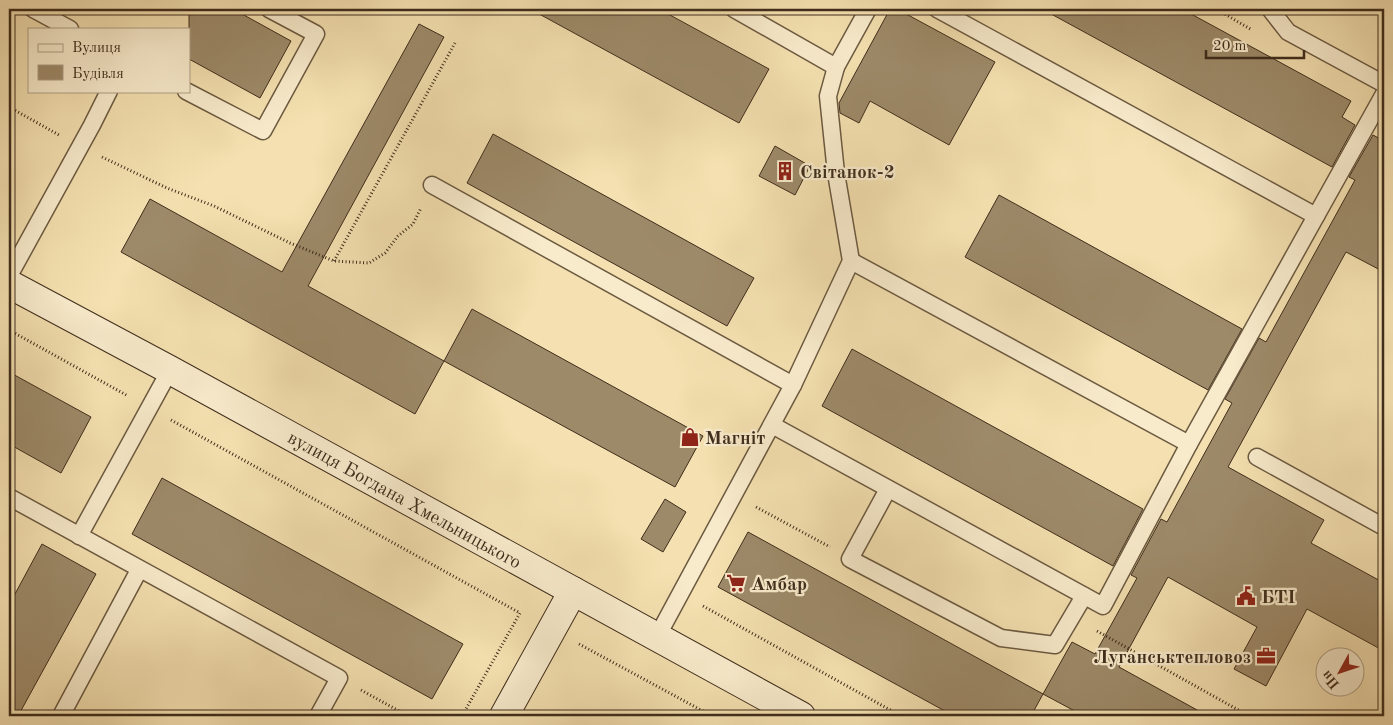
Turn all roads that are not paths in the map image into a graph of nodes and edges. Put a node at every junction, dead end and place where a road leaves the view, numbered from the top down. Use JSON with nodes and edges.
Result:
{"nodes":[{"id":1,"x":33,"y":9,"type":"edge"},
{"id":2,"x":269,"y":9,"type":"edge"},
{"id":3,"x":734,"y":9,"type":"edge"},
{"id":4,"x":868,"y":9,"type":"edge"},
{"id":5,"x":936,"y":9,"type":"edge"},
{"id":6,"x":1270,"y":9,"type":"edge"},
{"id":7,"x":68,"y":28,"type":"edge"},
{"id":8,"x":836,"y":66,"type":"junction"},
{"id":9,"x":1384,"y":84,"type":"edge"},
{"id":10,"x":108,"y":92,"type":"edge"},
{"id":11,"x":188,"y":92,"type":"edge"},
{"id":12,"x":1384,"y":94,"type":"edge"},
{"id":13,"x":432,"y":185,"type":"road end"},
{"id":14,"x":1316,"y":216,"type":"junction"},
{"id":15,"x":851,"y":261,"type":"junction"},
{"id":16,"x":9,"y":276,"type":"edge"},
{"id":17,"x":9,"y":284,"type":"edge"},
{"id":18,"x":170,"y":370,"type":"junction"},
{"id":19,"x":793,"y":385,"type":"junction"},
{"id":20,"x":772,"y":425,"type":"junction"},
{"id":21,"x":1189,"y":444,"type":"junction"},
{"id":22,"x":1256,"y":457,"type":"dead end"},
{"id":23,"x":888,"y":489,"type":"junction"},
{"id":24,"x":9,"y":497,"type":"edge"},
{"id":25,"x":1384,"y":527,"type":"edge"},
{"id":26,"x":79,"y":536,"type":"junction"},
{"id":27,"x":140,"y":570,"type":"junction"},
{"id":28,"x":573,"y":591,"type":"junction"},
{"id":29,"x":1084,"y":596,"type":"junction"},
{"id":30,"x":657,"y":637,"type":"junction"},
{"id":31,"x":61,"y":716,"type":"edge"},
{"id":32,"x":318,"y":716,"type":"edge"},
{"id":33,"x":504,"y":716,"type":"edge"},
{"id":34,"x":801,"y":716,"type":"edge"}],
"edges":[{"from":1,"to":7,"type":"lane"},
{"from":2,"to":11,"type":"lane"},
{"from":3,"to":8,"type":"lane"},
{"from":4,"to":8,"type":"lane"},
{"from":5,"to":14,"type":"lane"},
{"from":6,"to":9,"type":"lane"},
{"from":8,"to":15,"type":"lane"},
{"from":10,"to":16,"type":"lane"},
{"from":12,"to":14,"type":"lane"},
{"from":13,"to":19,"type":"lane"},
{"from":14,"to":21,"type":"lane"},
{"from":15,"to":19,"type":"lane"},
{"from":15,"to":21,"type":"lane"},
{"from":17,"to":18,"type":"street","name":"вулиця Богдана Хмельницького"},
{"from":18,"to":26,"type":"lane"},
{"from":18,"to":28,"type":"street","name":"вулиця Богдана Хмельницького"},
{"from":19,"to":20,"type":"lane"},
{"from":20,"to":23,"type":"lane"},
{"from":20,"to":30,"type":"lane"},
{"from":21,"to":29,"type":"lane"},
{"from":22,"to":25,"type":"lane"},
{"from":23,"to":29,"type":"lane"},
{"from":23,"to":29,"type":"lane"},
{"from":24,"to":26,"type":"lane"},
{"from":26,"to":27,"type":"lane"},
{"from":27,"to":31,"type":"lane"},
{"from":27,"to":32,"type":"lane"},
{"from":28,"to":30,"type":"street","name":"вулиця Богдана Хмельницького"},
{"from":28,"to":33,"type":"street"},
{"from":30,"to":34,"type":"street","name":"вулиця Богдана Хмельницького"}]}
